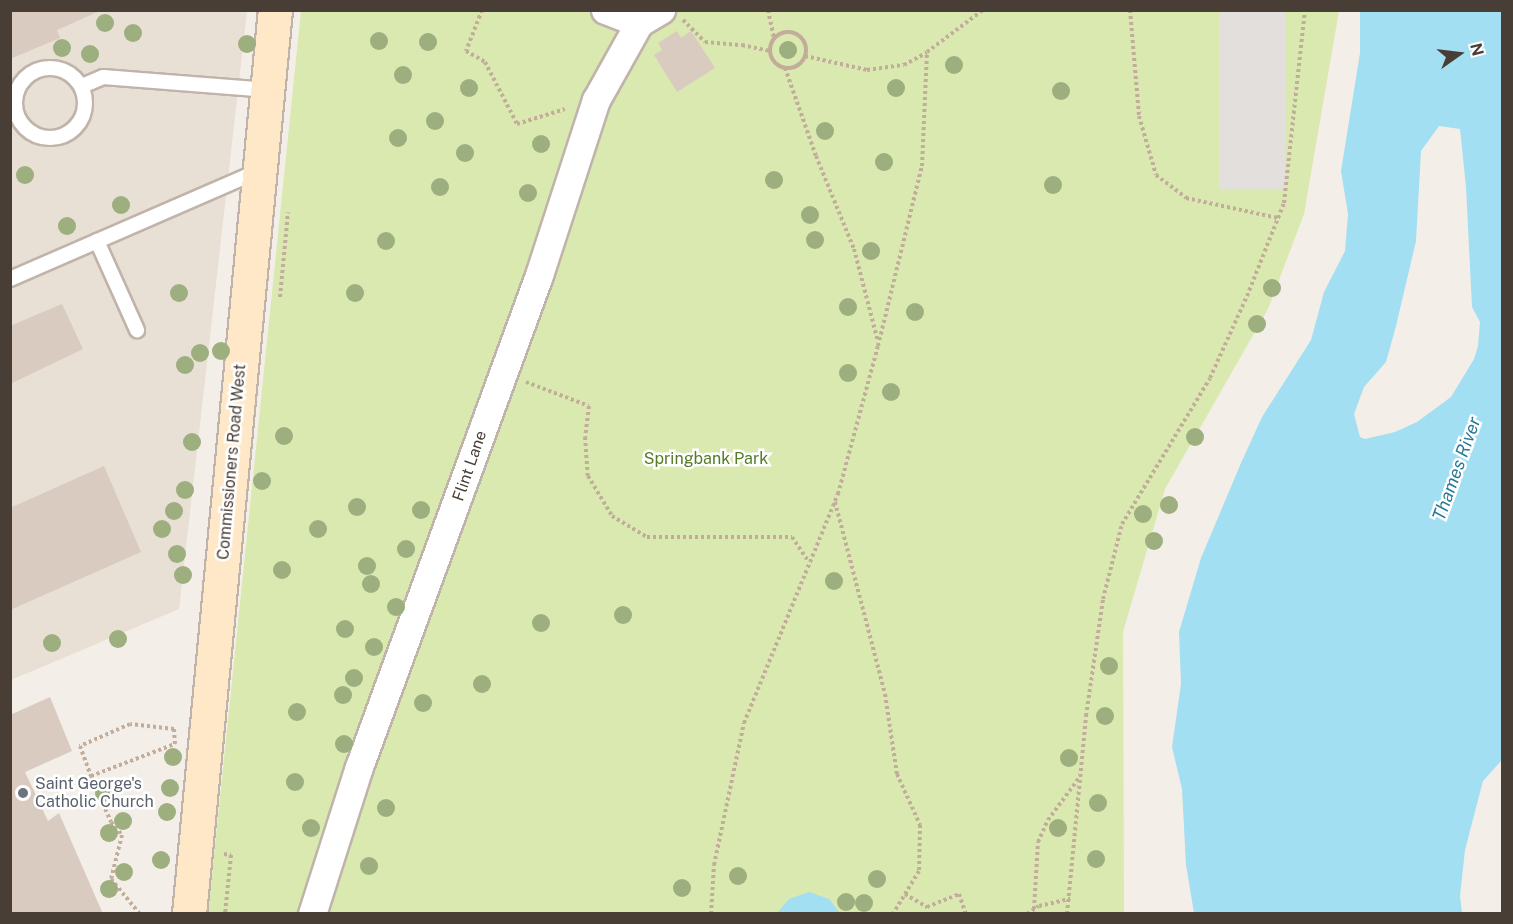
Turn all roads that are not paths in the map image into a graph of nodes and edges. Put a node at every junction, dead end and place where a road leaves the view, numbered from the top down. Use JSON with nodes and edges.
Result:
{"nodes":[{"id":1,"x":275,"y":10,"type":"edge"},
{"id":2,"x":605,"y":10,"type":"edge"},
{"id":3,"x":659,"y":16,"type":"edge"},
{"id":4,"x":82,"y":86,"type":"junction"},
{"id":5,"x":268,"y":90,"type":"junction"},
{"id":6,"x":260,"y":171,"type":"junction"},
{"id":7,"x":97,"y":241,"type":"junction"},
{"id":8,"x":10,"y":279,"type":"edge"},
{"id":9,"x":136,"y":330,"type":"dead end"},
{"id":10,"x":189,"y":914,"type":"edge"},
{"id":11,"x":312,"y":914,"type":"edge"}],
"edges":[{"from":1,"to":5,"type":"main road","name":"Commissioners Road West"},
{"from":2,"to":3,"type":"street"},
{"from":3,"to":11,"type":"street","name":"Flint Lane"},
{"from":4,"to":4,"type":"lane"},
{"from":4,"to":5,"type":"lane"},
{"from":5,"to":6,"type":"main road","name":"Commissioners Road West"},
{"from":6,"to":7,"type":"lane"},
{"from":6,"to":10,"type":"main road","name":"Commissioners Road West"},
{"from":7,"to":8,"type":"lane"},
{"from":7,"to":9,"type":"lane"}]}
